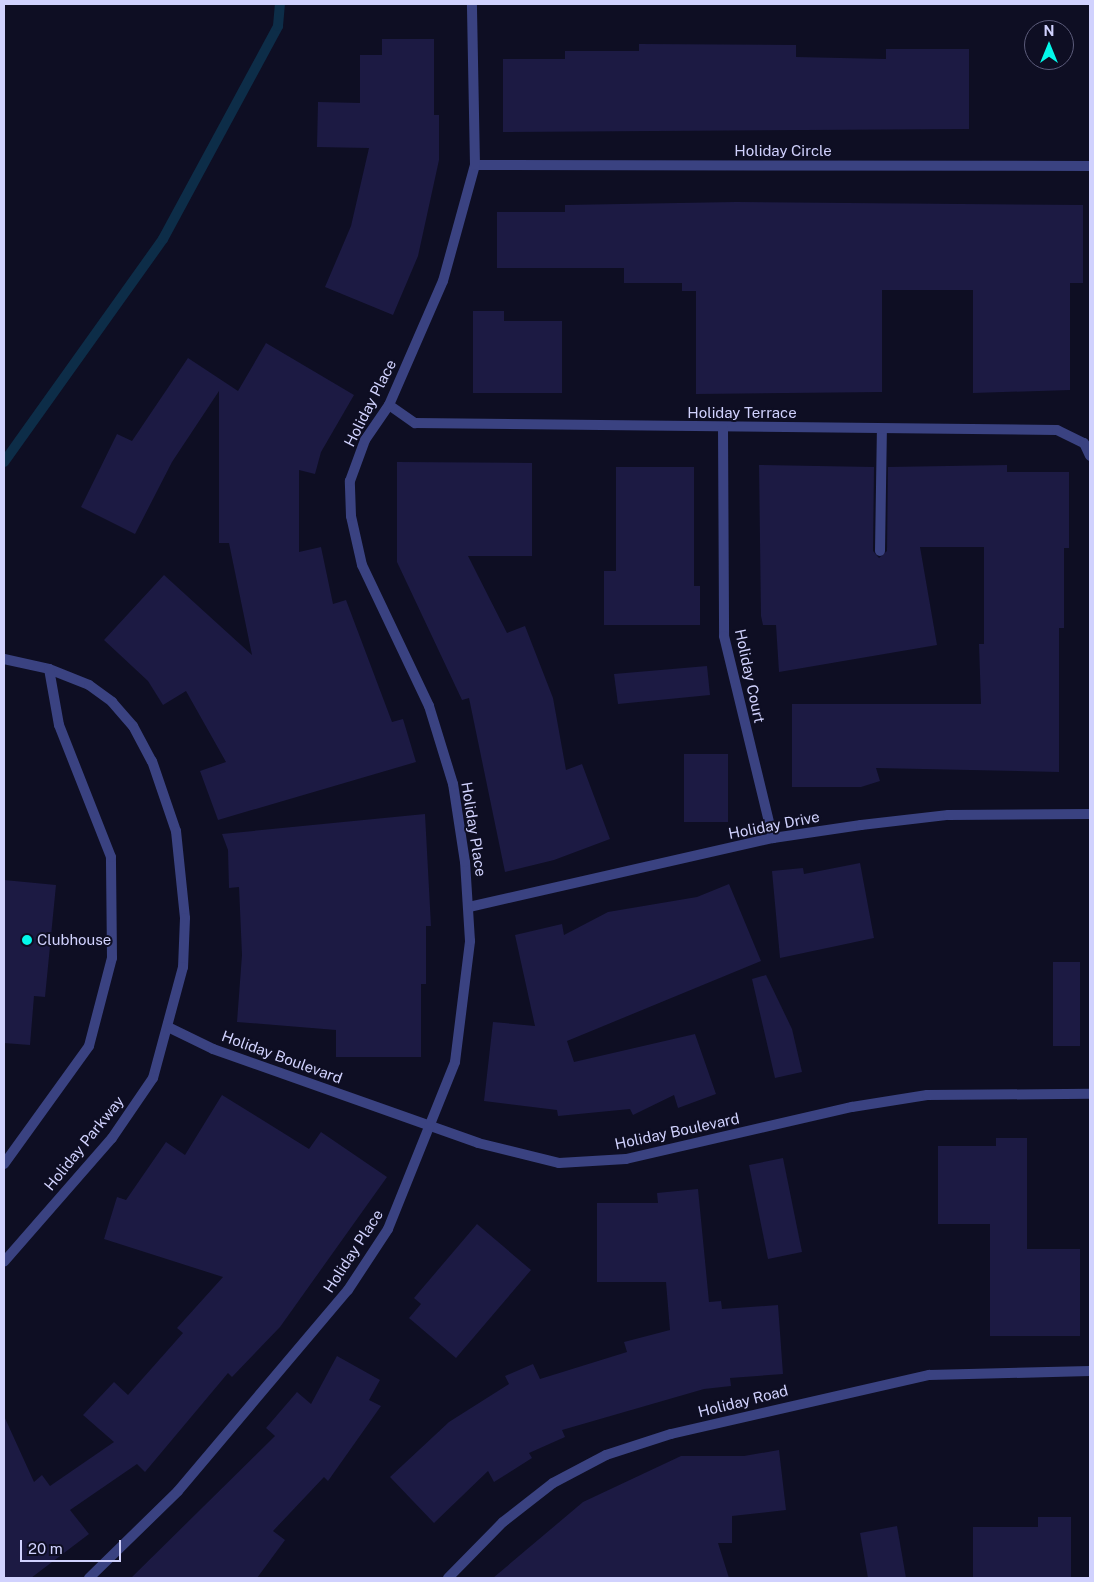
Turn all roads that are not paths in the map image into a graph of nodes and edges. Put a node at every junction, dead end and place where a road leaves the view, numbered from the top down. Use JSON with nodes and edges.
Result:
{"nodes":[{"id":1,"x":472,"y":4,"type":"edge"},
{"id":2,"x":475,"y":165,"type":"junction"},
{"id":3,"x":1090,"y":166,"type":"edge"},
{"id":4,"x":389,"y":405,"type":"junction"},
{"id":5,"x":723,"y":428,"type":"junction"},
{"id":6,"x":882,"y":429,"type":"junction"},
{"id":7,"x":1090,"y":456,"type":"edge"},
{"id":8,"x":880,"y":551,"type":"dead end"},
{"id":9,"x":4,"y":659,"type":"edge"},
{"id":10,"x":49,"y":669,"type":"junction"},
{"id":11,"x":1090,"y":814,"type":"edge"},
{"id":12,"x":773,"y":838,"type":"junction"},
{"id":13,"x":469,"y":907,"type":"junction"},
{"id":14,"x":170,"y":1028,"type":"junction"},
{"id":15,"x":1090,"y":1094,"type":"edge"},
{"id":16,"x":432,"y":1127,"type":"junction"},
{"id":17,"x":4,"y":1164,"type":"edge"},
{"id":18,"x":4,"y":1262,"type":"edge"},
{"id":19,"x":1090,"y":1371,"type":"edge"},
{"id":20,"x":89,"y":1578,"type":"edge"},
{"id":21,"x":448,"y":1578,"type":"edge"}],
"edges":[{"from":1,"to":2,"type":"street","name":"Holiday Place"},
{"from":2,"to":3,"type":"street","name":"Holiday Circle"},
{"from":2,"to":4,"type":"street","name":"Holiday Place"},
{"from":4,"to":5,"type":"street","name":"Holiday Terrace"},
{"from":4,"to":13,"type":"street","name":"Holiday Place"},
{"from":5,"to":6,"type":"street","name":"Holiday Terrace"},
{"from":5,"to":12,"type":"street","name":"Holiday Court"},
{"from":6,"to":7,"type":"street","name":"Holiday Terrace"},
{"from":6,"to":8,"type":"street"},
{"from":9,"to":10,"type":"street","name":"Holiday Parkway"},
{"from":10,"to":14,"type":"street","name":"Holiday Parkway"},
{"from":10,"to":17,"type":"street"},
{"from":11,"to":12,"type":"street","name":"Holiday Drive"},
{"from":12,"to":13,"type":"street","name":"Holiday Drive"},
{"from":13,"to":16,"type":"street","name":"Holiday Place"},
{"from":14,"to":16,"type":"street","name":"Holiday Boulevard"},
{"from":14,"to":18,"type":"street","name":"Holiday Parkway"},
{"from":15,"to":16,"type":"street","name":"Holiday Boulevard"},
{"from":16,"to":20,"type":"street","name":"Holiday Place"},
{"from":19,"to":21,"type":"street","name":"Holiday Road"}]}
